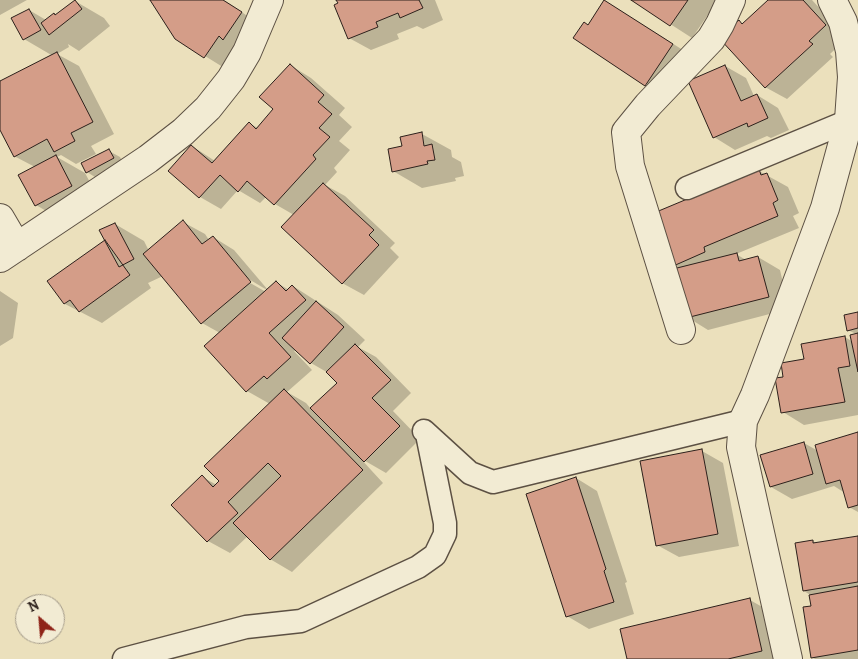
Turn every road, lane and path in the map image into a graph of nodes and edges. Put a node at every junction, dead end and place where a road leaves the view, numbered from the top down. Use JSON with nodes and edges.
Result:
{"nodes":[{"id":1,"x":269,"y":0,"type":"edge"},
{"id":2,"x":731,"y":0,"type":"edge"},
{"id":3,"x":832,"y":0,"type":"edge"},
{"id":4,"x":853,"y":119,"type":"edge"},
{"id":5,"x":687,"y":188,"type":"dead end"},
{"id":6,"x":0,"y":218,"type":"edge"},
{"id":7,"x":8,"y":252,"type":"edge"},
{"id":8,"x":681,"y":330,"type":"dead end"},
{"id":9,"x":743,"y":421,"type":"junction"},
{"id":10,"x":124,"y":659,"type":"edge"},
{"id":11,"x":788,"y":659,"type":"edge"}],
"edges":[{"from":1,"to":7,"type":"street"},
{"from":2,"to":8,"type":"street"},
{"from":3,"to":4,"type":"street"},
{"from":4,"to":5,"type":"lane"},
{"from":4,"to":9,"type":"street"},
{"from":6,"to":7,"type":"street"},
{"from":9,"to":10,"type":"lane"},
{"from":9,"to":11,"type":"street"}]}
